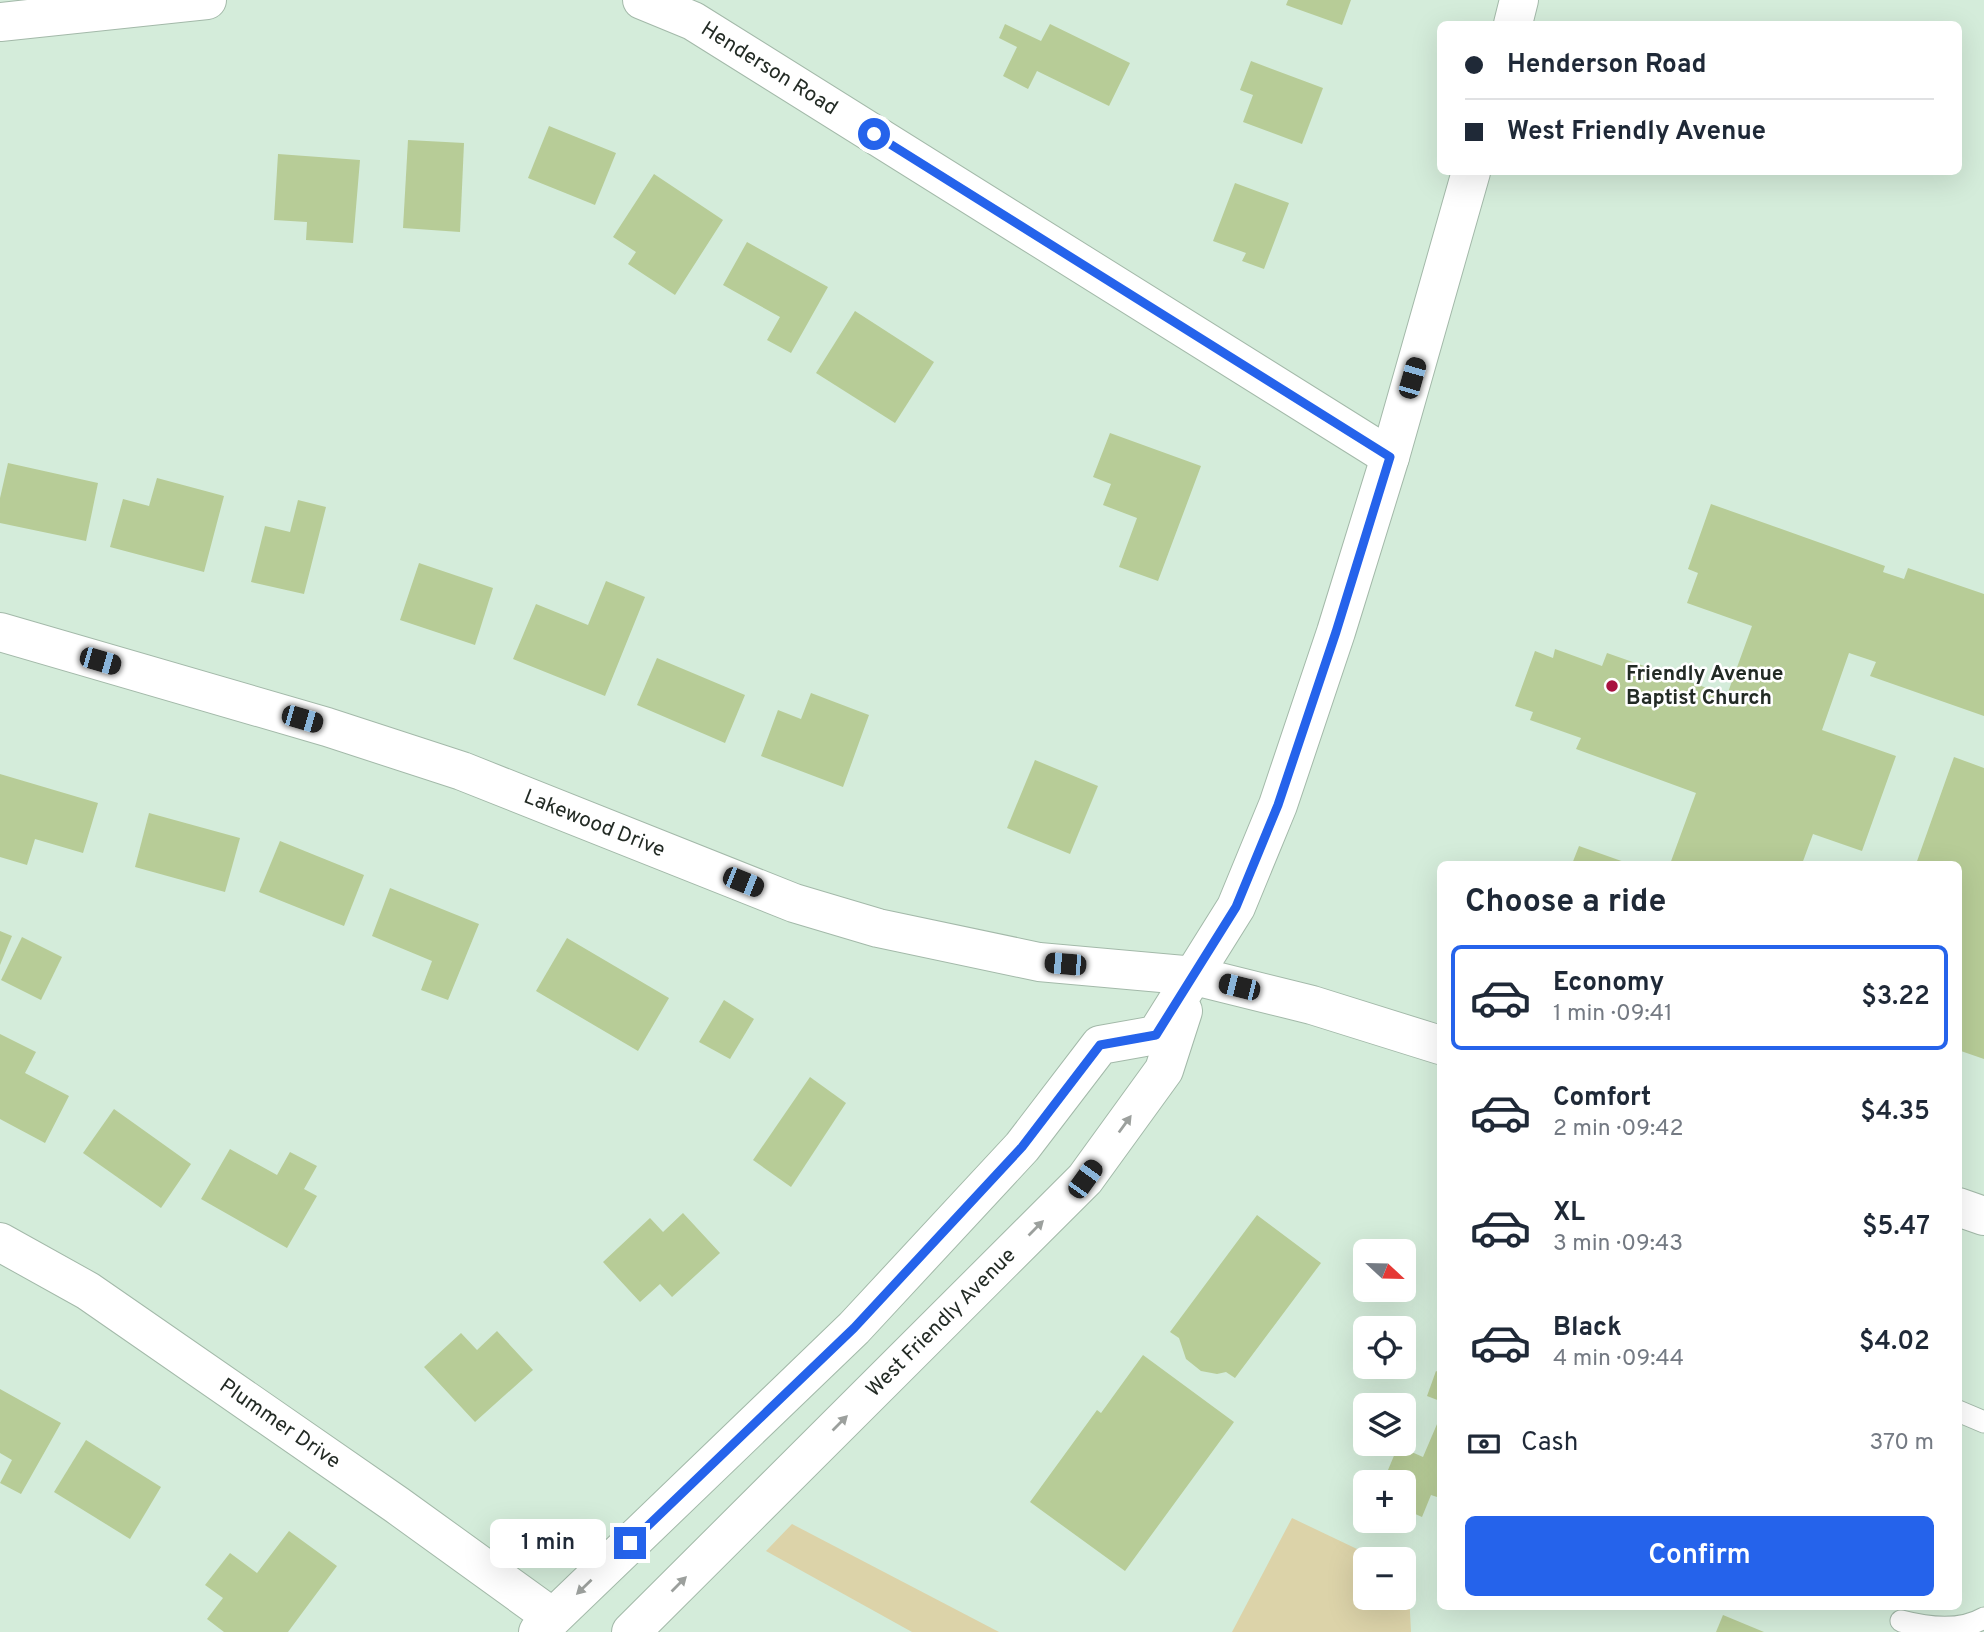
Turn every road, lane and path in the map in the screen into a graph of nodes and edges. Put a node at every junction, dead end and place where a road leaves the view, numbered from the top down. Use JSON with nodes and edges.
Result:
{"nodes":[{"id":1,"x":207,"y":0,"type":"edge"},
{"id":2,"x":642,"y":0,"type":"edge"},
{"id":3,"x":1519,"y":0,"type":"edge"},
{"id":4,"x":1514,"y":21,"type":"edge"},
{"id":5,"x":0,"y":22,"type":"edge"},
{"id":6,"x":1470,"y":175,"type":"edge"},
{"id":7,"x":1390,"y":457,"type":"junction"},
{"id":8,"x":0,"y":632,"type":"edge"},
{"id":9,"x":1195,"y":975,"type":"junction"},
{"id":10,"x":1437,"y":1044,"type":"edge"},
{"id":11,"x":1962,"y":1208,"type":"edge"},
{"id":12,"x":1984,"y":1216,"type":"edge"},
{"id":13,"x":0,"y":1242,"type":"edge"},
{"id":14,"x":1962,"y":1413,"type":"edge"},
{"id":15,"x":1984,"y":1422,"type":"edge"},
{"id":16,"x":1984,"y":1618,"type":"edge"},
{"id":17,"x":1901,"y":1620,"type":"dead end"},
{"id":18,"x":545,"y":1625,"type":"edge"},
{"id":19,"x":631,"y":1632,"type":"edge"}],
"edges":[{"from":1,"to":5,"type":"street"},
{"from":2,"to":7,"type":"street","name":"Henderson Road"},
{"from":3,"to":4,"type":"street"},
{"from":6,"to":7,"type":"street","name":"West Friendly Avenue"},
{"from":7,"to":9,"type":"street","name":"West Friendly Avenue"},
{"from":8,"to":9,"type":"street","name":"Lakewood Drive"},
{"from":9,"to":10,"type":"street","name":"Lakewood Drive"},
{"from":9,"to":18,"type":"street","name":"West Friendly Avenue","one_way":true},
{"from":19,"to":9,"type":"street","name":"West Friendly Avenue","one_way":true},
{"from":11,"to":12,"type":"street"},
{"from":13,"to":18,"type":"street","name":"Plummer Drive"},
{"from":14,"to":15,"type":"lane"},
{"from":16,"to":17,"type":"lane"}]}
